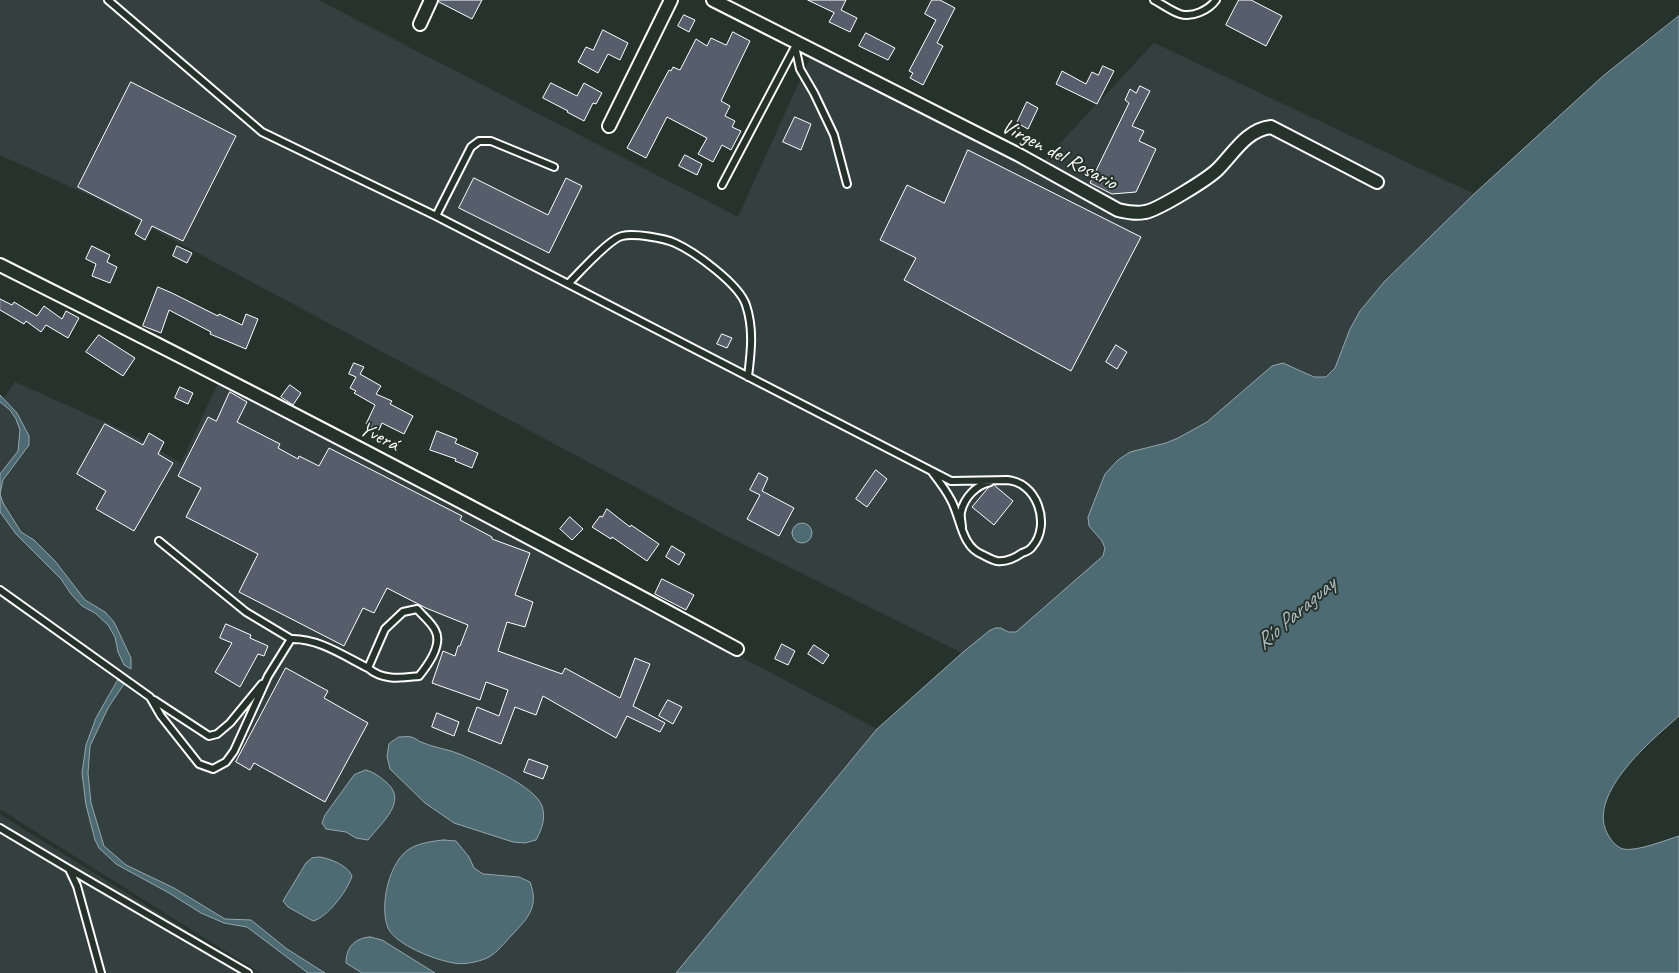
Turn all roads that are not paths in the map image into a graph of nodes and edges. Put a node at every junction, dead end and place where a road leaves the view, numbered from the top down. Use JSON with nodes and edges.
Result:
{"nodes":[{"id":1,"x":108,"y":0,"type":"edge"},
{"id":2,"x":431,"y":0,"type":"edge"},
{"id":3,"x":671,"y":0,"type":"edge"},
{"id":4,"x":713,"y":0,"type":"edge"},
{"id":5,"x":1154,"y":0,"type":"edge"},
{"id":6,"x":1216,"y":0,"type":"edge"},
{"id":7,"x":420,"y":24,"type":"dead end"},
{"id":8,"x":796,"y":44,"type":"junction"},
{"id":9,"x":609,"y":126,"type":"dead end"},
{"id":10,"x":554,"y":167,"type":"dead end"},
{"id":11,"x":1377,"y":182,"type":"dead end"},
{"id":12,"x":847,"y":184,"type":"dead end"},
{"id":13,"x":722,"y":185,"type":"dead end"},
{"id":14,"x":436,"y":216,"type":"junction"},
{"id":15,"x":0,"y":265,"type":"edge"},
{"id":16,"x":568,"y":284,"type":"junction"},
{"id":17,"x":748,"y":377,"type":"junction"},
{"id":18,"x":931,"y":471,"type":"junction"},
{"id":19,"x":1008,"y":480,"type":"junction"},
{"id":20,"x":962,"y":528,"type":"junction"},
{"id":21,"x":159,"y":540,"type":"dead end"},
{"id":22,"x":0,"y":590,"type":"edge"},
{"id":23,"x":291,"y":639,"type":"junction"},
{"id":24,"x":738,"y":649,"type":"dead end"},
{"id":25,"x":368,"y":668,"type":"junction"},
{"id":26,"x":268,"y":676,"type":"junction"},
{"id":27,"x":150,"y":698,"type":"junction"},
{"id":28,"x":0,"y":828,"type":"edge"},
{"id":29,"x":69,"y":869,"type":"junction"},
{"id":30,"x":101,"y":973,"type":"edge"},
{"id":31,"x":248,"y":973,"type":"edge"}],
"edges":[{"from":1,"to":14,"type":"lane"},
{"from":2,"to":7,"type":"street"},
{"from":3,"to":9,"type":"street"},
{"from":4,"to":8,"type":"street","name":"Virgen del Rosario"},
{"from":5,"to":6,"type":"lane"},
{"from":8,"to":11,"type":"street","name":"Virgen del Rosario"},
{"from":8,"to":12,"type":"lane"},
{"from":8,"to":13,"type":"lane"},
{"from":10,"to":14,"type":"lane"},
{"from":14,"to":16,"type":"lane"},
{"from":15,"to":24,"type":"street","name":"Yverá"},
{"from":16,"to":17,"type":"lane"},
{"from":16,"to":17,"type":"lane"},
{"from":17,"to":18,"type":"lane"},
{"from":18,"to":19,"type":"lane"},
{"from":18,"to":20,"type":"lane"},
{"from":19,"to":20,"type":"lane"},
{"from":19,"to":20,"type":"lane"},
{"from":21,"to":23,"type":"lane"},
{"from":22,"to":27,"type":"lane"},
{"from":23,"to":25,"type":"lane"},
{"from":23,"to":26,"type":"lane"},
{"from":25,"to":25,"type":"lane"},
{"from":26,"to":27,"type":"lane"},
{"from":26,"to":27,"type":"lane"},
{"from":28,"to":29,"type":"lane"},
{"from":29,"to":30,"type":"lane"},
{"from":29,"to":31,"type":"lane"}]}
